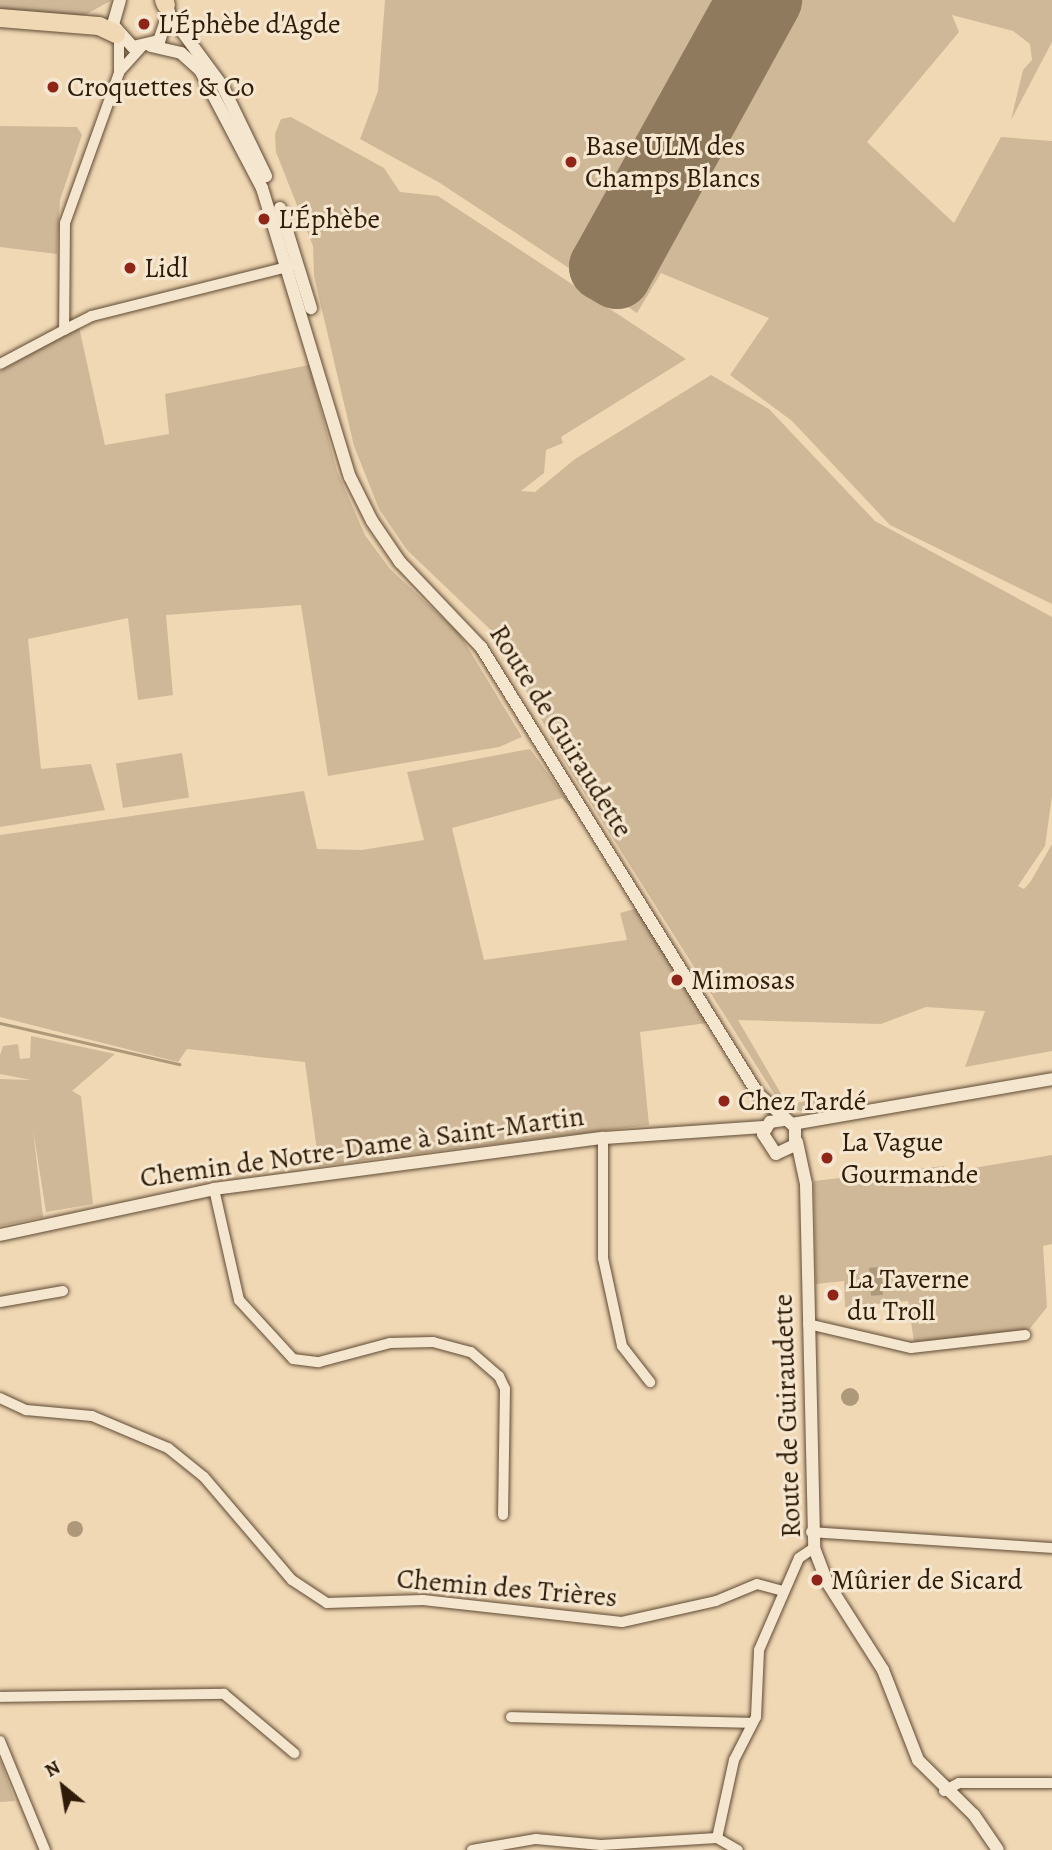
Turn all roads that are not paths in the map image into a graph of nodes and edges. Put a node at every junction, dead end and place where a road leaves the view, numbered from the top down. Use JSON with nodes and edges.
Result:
{"nodes":[{"id":1,"x":120,"y":0,"type":"edge"},
{"id":2,"x":166,"y":5,"type":"edge"},
{"id":3,"x":0,"y":18,"type":"edge"},
{"id":4,"x":118,"y":36,"type":"junction"},
{"id":5,"x":146,"y":47,"type":"junction"},
{"id":6,"x":118,"y":73,"type":"junction"},
{"id":7,"x":291,"y":266,"type":"junction"},
{"id":8,"x":64,"y":330,"type":"junction"},
{"id":9,"x":0,"y":365,"type":"edge"},
{"id":10,"x":327,"y":376,"type":"junction"},
{"id":11,"x":329,"y":397,"type":"junction"},
{"id":12,"x":1052,"y":1079,"type":"edge"},
{"id":13,"x":758,"y":1094,"type":"junction"},
{"id":14,"x":822,"y":1119,"type":"junction"},
{"id":15,"x":788,"y":1122,"type":"junction"},
{"id":16,"x":765,"y":1131,"type":"junction"},
{"id":17,"x":603,"y":1138,"type":"junction"},
{"id":18,"x":797,"y":1140,"type":"junction"},
{"id":19,"x":787,"y":1153,"type":"junction"},
{"id":20,"x":805,"y":1175,"type":"junction"},
{"id":21,"x":214,"y":1189,"type":"junction"},
{"id":22,"x":0,"y":1235,"type":"edge"},
{"id":23,"x":63,"y":1291,"type":"dead end"},
{"id":24,"x":0,"y":1302,"type":"edge"},
{"id":25,"x":808,"y":1324,"type":"junction"},
{"id":26,"x":1025,"y":1335,"type":"dead end"},
{"id":27,"x":650,"y":1381,"type":"dead end"},
{"id":28,"x":0,"y":1398,"type":"edge"},
{"id":29,"x":503,"y":1515,"type":"dead end"},
{"id":30,"x":811,"y":1532,"type":"junction"},
{"id":31,"x":814,"y":1548,"type":"junction"},
{"id":32,"x":1052,"y":1548,"type":"edge"},
{"id":33,"x":784,"y":1591,"type":"junction"},
{"id":34,"x":0,"y":1697,"type":"edge"},
{"id":35,"x":511,"y":1717,"type":"dead end"},
{"id":36,"x":752,"y":1723,"type":"junction"},
{"id":37,"x":0,"y":1741,"type":"edge"},
{"id":38,"x":294,"y":1753,"type":"dead end"},
{"id":39,"x":1052,"y":1783,"type":"edge"},
{"id":40,"x":944,"y":1791,"type":"junction"},
{"id":41,"x":717,"y":1838,"type":"junction"},
{"id":42,"x":601,"y":1847,"type":"edge"},
{"id":43,"x":45,"y":1850,"type":"edge"},
{"id":44,"x":472,"y":1850,"type":"edge"},
{"id":45,"x":738,"y":1850,"type":"edge"},
{"id":46,"x":998,"y":1850,"type":"edge"}],
"edges":[{"from":1,"to":4,"type":"street"},
{"from":2,"to":5,"type":"street"},
{"from":2,"to":10,"type":"street","name":"Route de Guiraudette"},
{"from":3,"to":4,"type":"highway"},
{"from":4,"to":5,"type":"street","name":"Route de Guiraudette"},
{"from":4,"to":6,"type":"street"},
{"from":5,"to":6,"type":"street"},
{"from":5,"to":7,"type":"street","name":"Route de Guiraudette"},
{"from":6,"to":8,"type":"street"},
{"from":7,"to":8,"type":"street"},
{"from":7,"to":10,"type":"street","name":"Route de Guiraudette"},
{"from":7,"to":11,"type":"street","name":"Route de Guiraudette"},
{"from":8,"to":9,"type":"street"},
{"from":10,"to":11,"type":"street","name":"Route de Guiraudette"},
{"from":11,"to":13,"type":"street","name":"Route de Guiraudette"},
{"from":12,"to":14,"type":"street"},
{"from":13,"to":15,"type":"street","name":"Route de Guiraudette"},
{"from":13,"to":16,"type":"street","name":"Route de Guiraudette"},
{"from":14,"to":15,"type":"street"},
{"from":14,"to":18,"type":"street"},
{"from":15,"to":16,"type":"street","name":"Chemin de Notre-Dame à Saint-Martin"},
{"from":15,"to":18,"type":"street","name":"Route de Guiraudette"},
{"from":16,"to":17,"type":"street","name":"Chemin de Notre-Dame à Saint-Martin"},
{"from":16,"to":19,"type":"street"},
{"from":17,"to":21,"type":"street","name":"Chemin de Notre-Dame à Saint-Martin"},
{"from":17,"to":27,"type":"street"},
{"from":18,"to":19,"type":"street"},
{"from":18,"to":20,"type":"street","name":"Route de Guiraudette"},
{"from":19,"to":20,"type":"street"},
{"from":20,"to":25,"type":"street","name":"Route de Guiraudette"},
{"from":21,"to":22,"type":"street","name":"Chemin de Notre-Dame à Saint-Martin"},
{"from":21,"to":29,"type":"street"},
{"from":23,"to":24,"type":"street"},
{"from":25,"to":26,"type":"street"},
{"from":25,"to":30,"type":"street","name":"Route de Guiraudette"},
{"from":28,"to":33,"type":"street","name":"Chemin des Trières"},
{"from":30,"to":31,"type":"street","name":"Route de Guiraudette"},
{"from":30,"to":32,"type":"street"},
{"from":31,"to":33,"type":"street"},
{"from":31,"to":40,"type":"street","name":"Route de Guiraudette"},
{"from":33,"to":36,"type":"street"},
{"from":34,"to":38,"type":"street"},
{"from":35,"to":36,"type":"street"},
{"from":36,"to":41,"type":"street"},
{"from":37,"to":43,"type":"street"},
{"from":39,"to":40,"type":"street"},
{"from":40,"to":46,"type":"street","name":"Route de Guiraudette"},
{"from":41,"to":42,"type":"street"},
{"from":41,"to":45,"type":"street"},
{"from":42,"to":44,"type":"street"}]}
